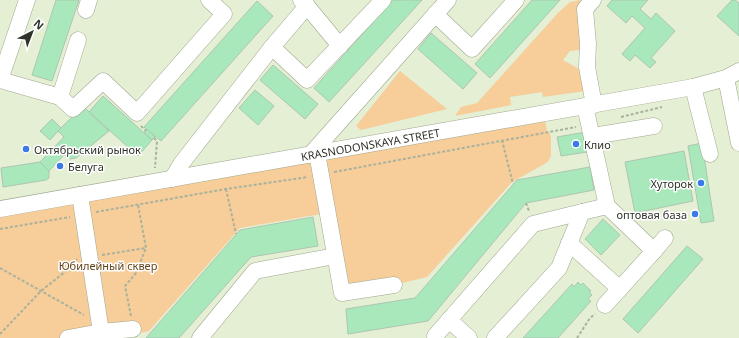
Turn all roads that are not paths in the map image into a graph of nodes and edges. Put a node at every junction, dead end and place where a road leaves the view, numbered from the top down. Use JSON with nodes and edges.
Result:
{"nodes":[{"id":1,"x":27,"y":0,"type":"edge"},
{"id":2,"x":209,"y":0,"type":"edge"},
{"id":3,"x":383,"y":0,"type":"edge"},
{"id":4,"x":448,"y":0,"type":"edge"},
{"id":5,"x":516,"y":0,"type":"edge"},
{"id":6,"x":593,"y":0,"type":"edge"},
{"id":7,"x":304,"y":3,"type":"edge"},
{"id":8,"x":435,"y":14,"type":"junction"},
{"id":9,"x":78,"y":40,"type":"dead end"},
{"id":10,"x":340,"y":46,"type":"junction"},
{"id":11,"x":272,"y":47,"type":"junction"},
{"id":12,"x":732,"y":74,"type":"edge"},
{"id":13,"x":0,"y":80,"type":"edge"},
{"id":14,"x":694,"y":87,"type":"junction"},
{"id":15,"x":60,"y":97,"type":"junction"},
{"id":16,"x":589,"y":105,"type":"junction"},
{"id":17,"x":654,"y":126,"type":"dead end"},
{"id":18,"x":591,"y":130,"type":"junction"},
{"id":19,"x":739,"y":143,"type":"edge"},
{"id":20,"x":313,"y":154,"type":"junction"},
{"id":21,"x":710,"y":154,"type":"dead end"},
{"id":22,"x":172,"y":179,"type":"junction"},
{"id":23,"x":80,"y":195,"type":"junction"},
{"id":24,"x":607,"y":206,"type":"junction"},
{"id":25,"x":0,"y":209,"type":"edge"},
{"id":26,"x":582,"y":212,"type":"junction"},
{"id":27,"x":665,"y":238,"type":"dead end"},
{"id":28,"x":569,"y":243,"type":"junction"},
{"id":29,"x":654,"y":251,"type":"junction"},
{"id":30,"x":335,"y":256,"type":"junction"},
{"id":31,"x":394,"y":285,"type":"dead end"},
{"id":32,"x":620,"y":289,"type":"junction"},
{"id":33,"x":605,"y":305,"type":"road end"},
{"id":34,"x":449,"y":320,"type":"junction"},
{"id":35,"x":100,"y":328,"type":"junction"},
{"id":36,"x":133,"y":329,"type":"road end"},
{"id":37,"x":436,"y":336,"type":"dead end"},
{"id":38,"x":68,"y":338,"type":"edge"},
{"id":39,"x":200,"y":338,"type":"edge"},
{"id":40,"x":469,"y":338,"type":"edge"},
{"id":41,"x":495,"y":338,"type":"edge"}],
"edges":[{"from":1,"to":13,"type":"street"},
{"from":2,"to":15,"type":"street"},
{"from":3,"to":10,"type":"street"},
{"from":4,"to":8,"type":"street"},
{"from":5,"to":8,"type":"street"},
{"from":6,"to":16,"type":"street"},
{"from":7,"to":10,"type":"street"},
{"from":7,"to":11,"type":"street"},
{"from":8,"to":20,"type":"street"},
{"from":9,"to":15,"type":"street"},
{"from":10,"to":11,"type":"street"},
{"from":11,"to":22,"type":"street"},
{"from":12,"to":14,"type":"street","name":"KRASNODONSKAYA STREET"},
{"from":12,"to":19,"type":"street"},
{"from":13,"to":15,"type":"street"},
{"from":14,"to":16,"type":"street","name":"KRASNODONSKAYA STREET"},
{"from":14,"to":21,"type":"street"},
{"from":16,"to":18,"type":"street"},
{"from":16,"to":20,"type":"street","name":"KRASNODONSKAYA STREET"},
{"from":17,"to":18,"type":"street"},
{"from":18,"to":24,"type":"street"},
{"from":20,"to":22,"type":"street","name":"KRASNODONSKAYA STREET"},
{"from":20,"to":30,"type":"street"},
{"from":22,"to":23,"type":"street","name":"KRASNODONSKAYA STREET"},
{"from":23,"to":25,"type":"street","name":"KRASNODONSKAYA STREET"},
{"from":23,"to":35,"type":"street"},
{"from":24,"to":26,"type":"street"},
{"from":24,"to":29,"type":"street"},
{"from":26,"to":28,"type":"street"},
{"from":26,"to":34,"type":"street"},
{"from":27,"to":29,"type":"street"},
{"from":28,"to":32,"type":"street"},
{"from":28,"to":41,"type":"street"},
{"from":29,"to":32,"type":"street"},
{"from":30,"to":31,"type":"street"},
{"from":30,"to":39,"type":"street"},
{"from":32,"to":33,"type":"street"},
{"from":34,"to":37,"type":"street"},
{"from":34,"to":40,"type":"street"},
{"from":35,"to":36,"type":"street"},
{"from":35,"to":38,"type":"street"}]}
